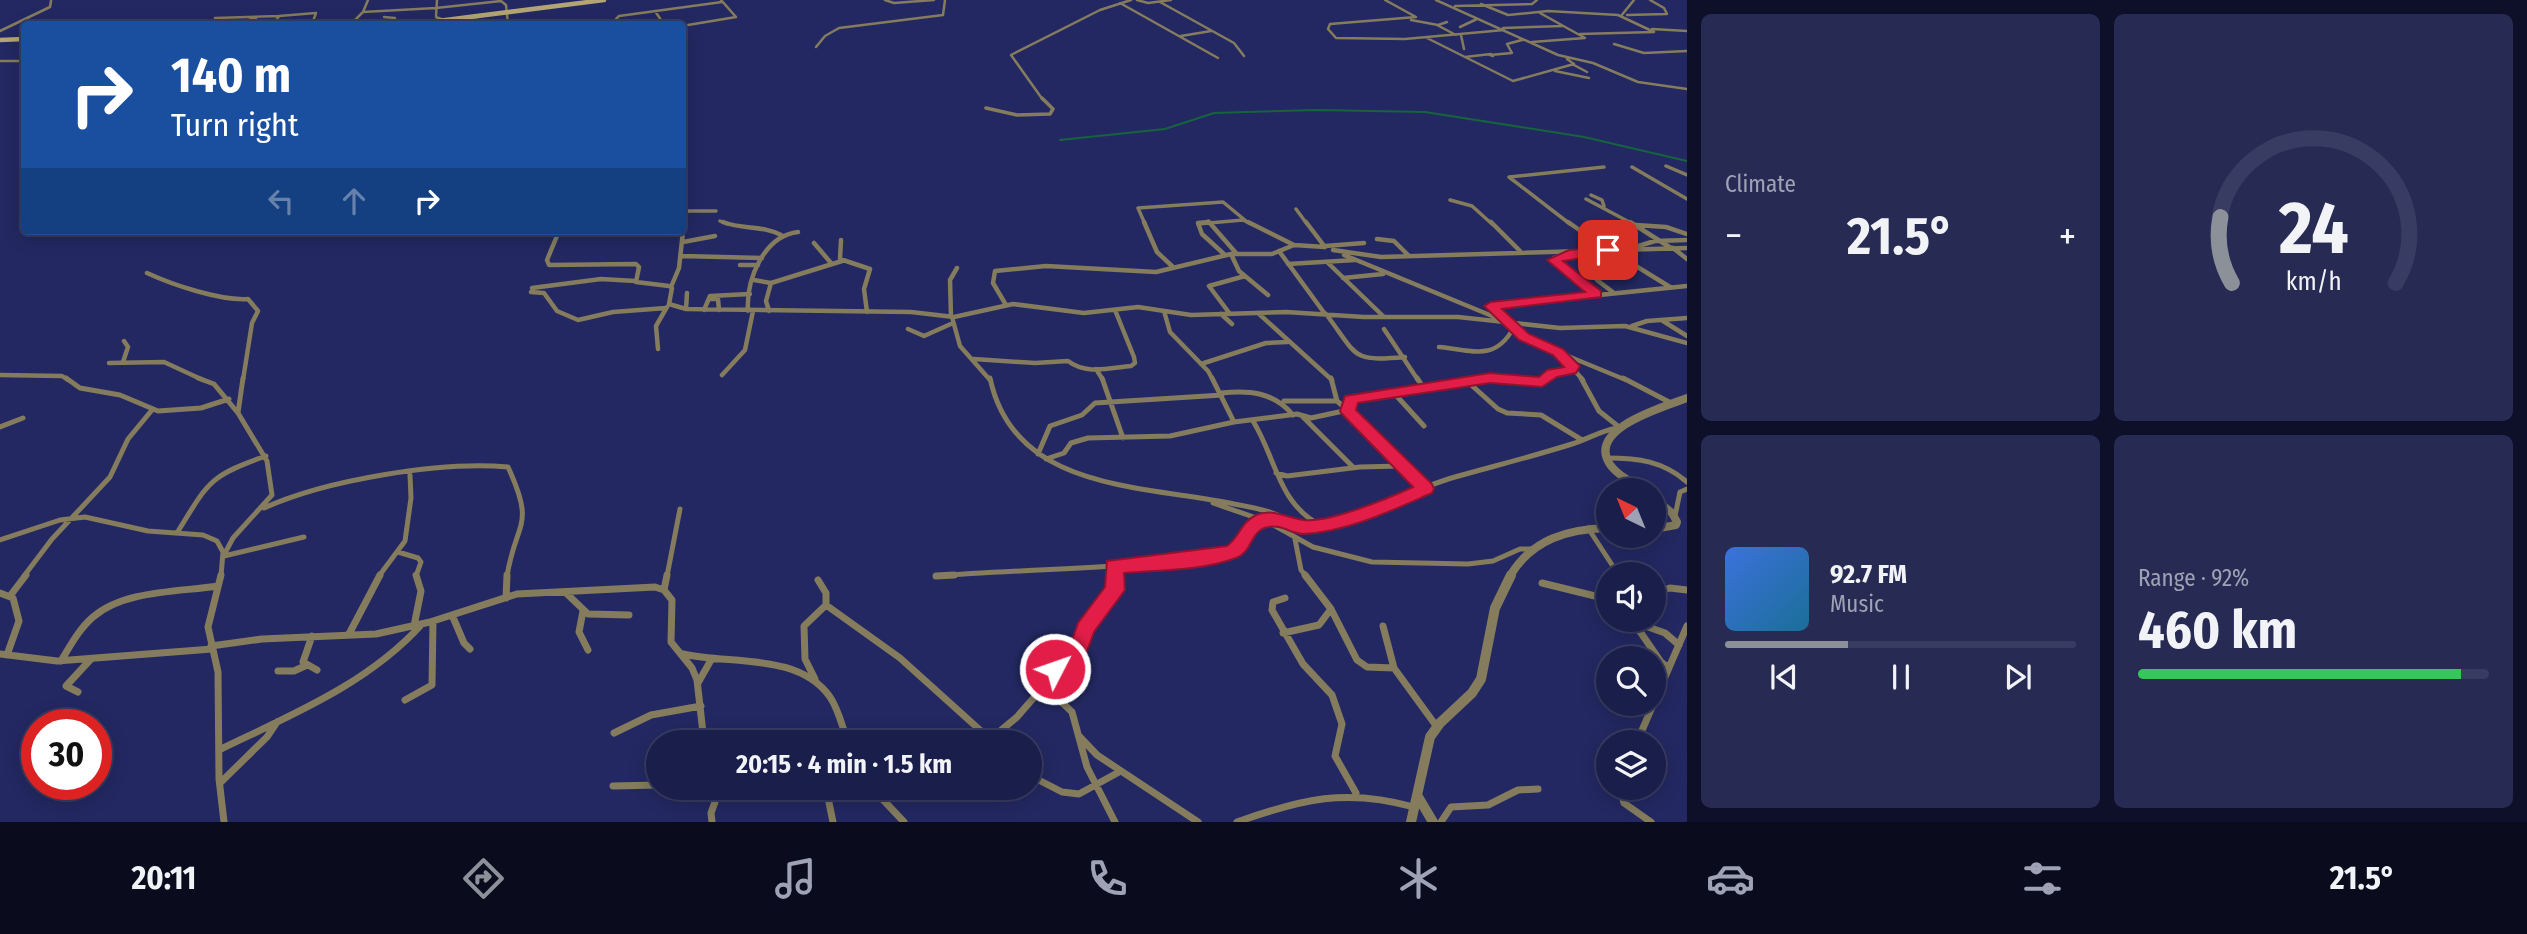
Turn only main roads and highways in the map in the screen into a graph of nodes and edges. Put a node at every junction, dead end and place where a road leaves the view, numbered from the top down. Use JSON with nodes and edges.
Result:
{"nodes":[{"id":1,"x":604,"y":0,"type":"edge"},
{"id":2,"x":447,"y":21,"type":"edge"},
{"id":3,"x":21,"y":39,"type":"edge"},
{"id":4,"x":0,"y":40,"type":"edge"}],
"edges":[{"from":1,"to":2,"type":"main road"},
{"from":3,"to":4,"type":"main road"}]}
